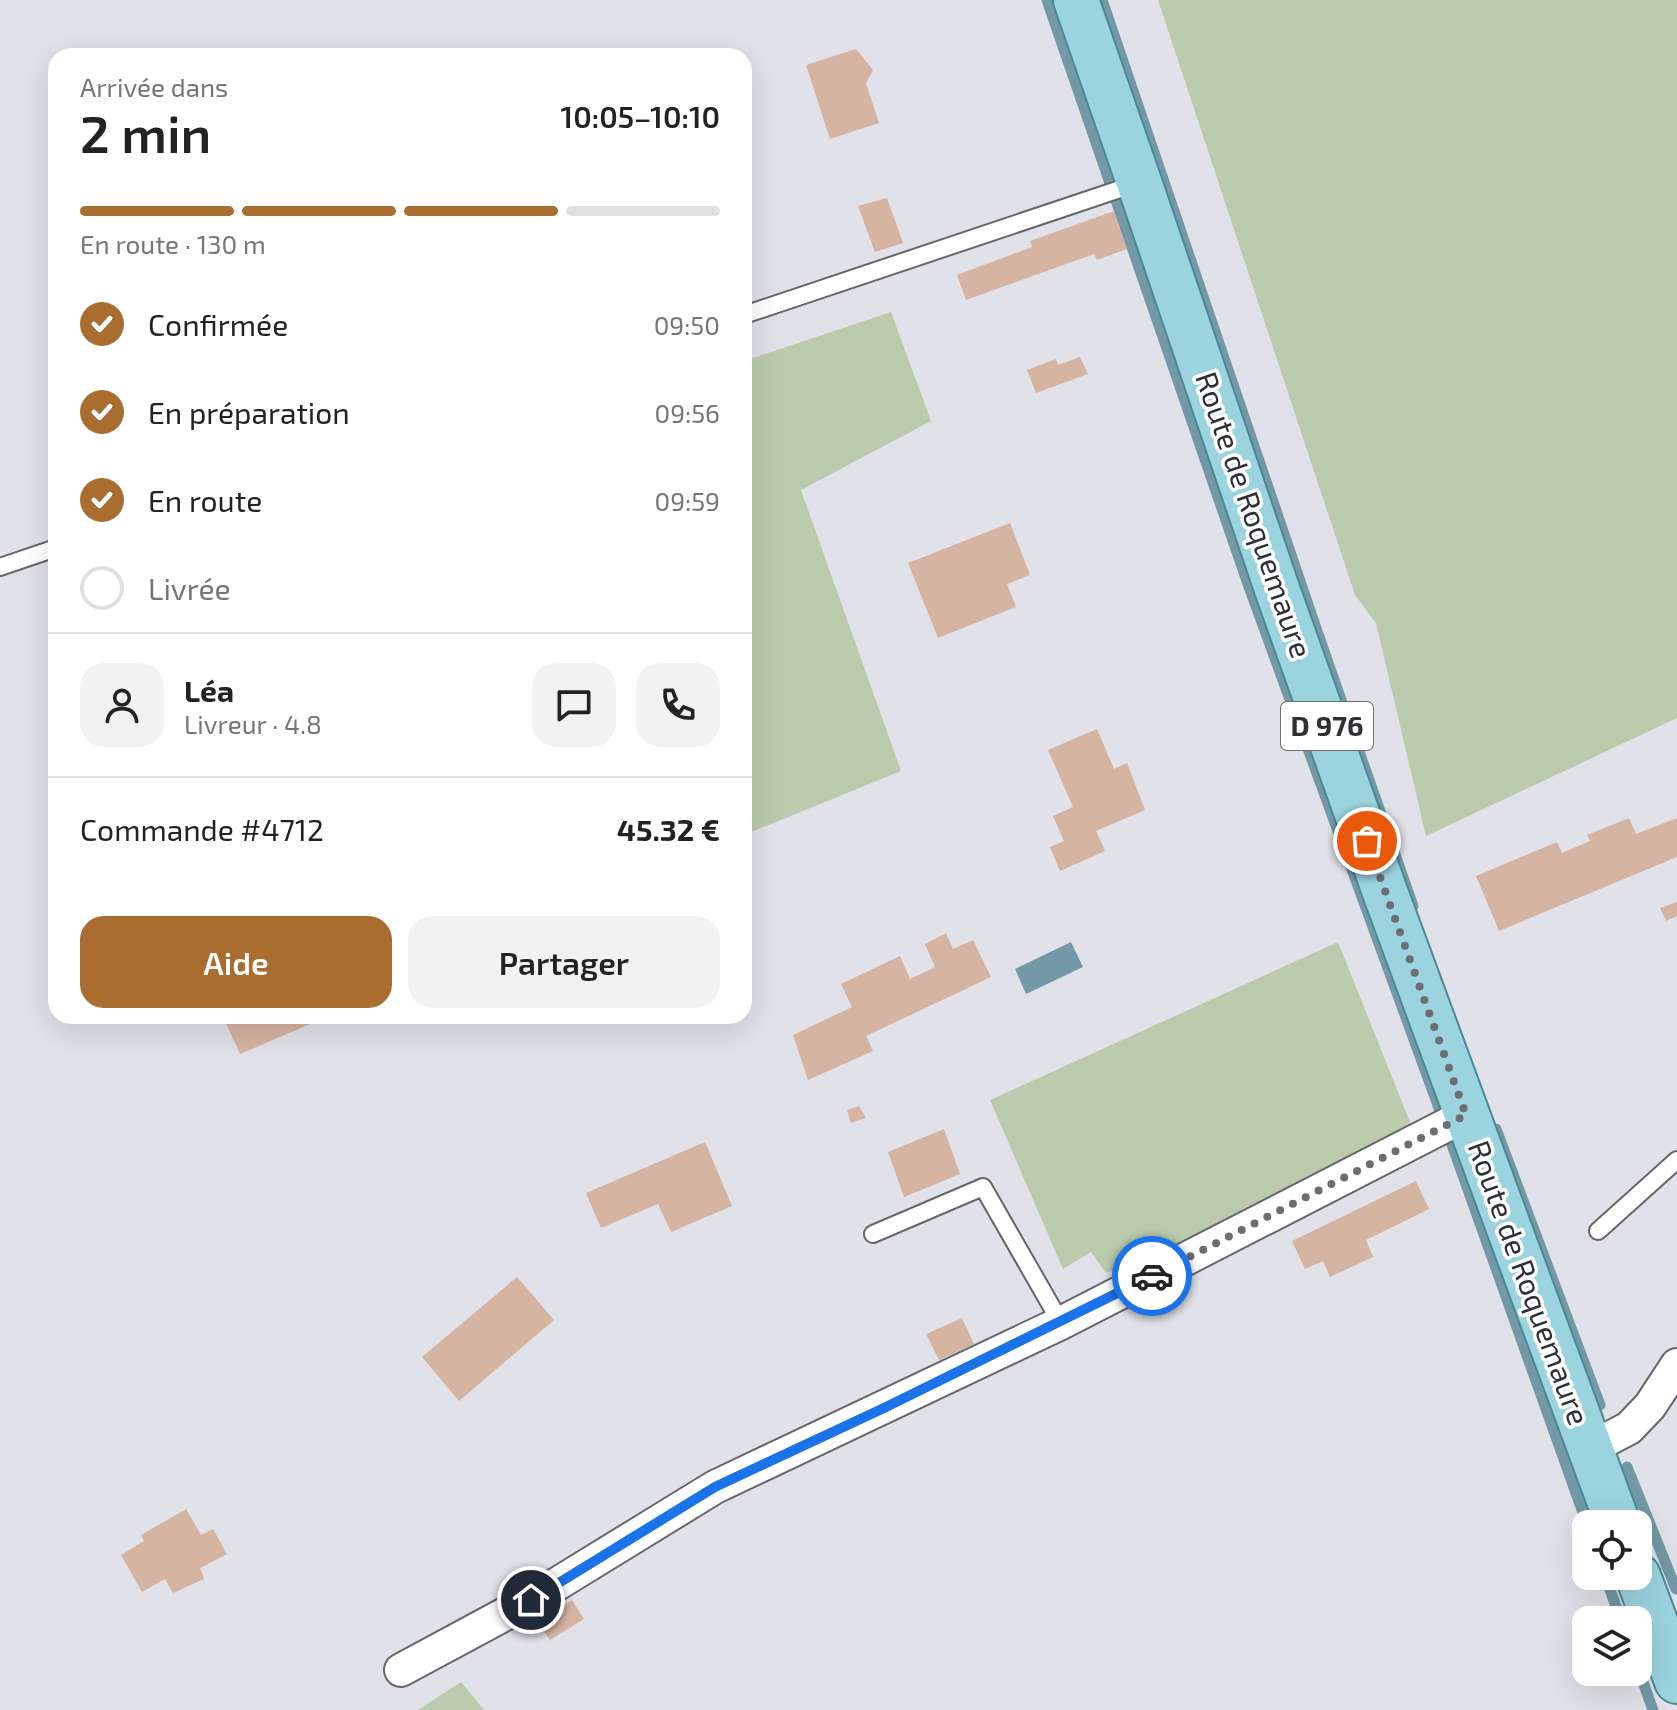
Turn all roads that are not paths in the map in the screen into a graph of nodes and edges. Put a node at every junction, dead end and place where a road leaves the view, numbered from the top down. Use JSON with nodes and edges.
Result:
{"nodes":[{"id":1,"x":1076,"y":0,"type":"edge"},
{"id":2,"x":1139,"y":182,"type":"junction"},
{"id":3,"x":752,"y":312,"type":"edge"},
{"id":4,"x":48,"y":551,"type":"edge"},
{"id":5,"x":0,"y":567,"type":"edge"},
{"id":6,"x":1466,"y":1115,"type":"junction"},
{"id":7,"x":1677,"y":1160,"type":"edge"},
{"id":8,"x":1598,"y":1231,"type":"dead end"},
{"id":9,"x":873,"y":1234,"type":"dead end"},
{"id":10,"x":1061,"y":1323,"type":"junction"},
{"id":11,"x":1677,"y":1365,"type":"edge"},
{"id":12,"x":1589,"y":1449,"type":"junction"},
{"id":13,"x":1613,"y":1510,"type":"edge"},
{"id":14,"x":1646,"y":1590,"type":"edge"},
{"id":15,"x":1668,"y":1626,"type":"edge"},
{"id":16,"x":401,"y":1670,"type":"dead end"},
{"id":17,"x":1677,"y":1681,"type":"edge"}],
"edges":[{"from":1,"to":2,"type":"main road","name":"Route de Roquemaure","number":"D 976"},
{"from":2,"to":3,"type":"lane"},
{"from":2,"to":6,"type":"main road","name":"Route de Roquemaure","number":"D 976"},
{"from":4,"to":5,"type":"lane"},
{"from":6,"to":10,"type":"street"},
{"from":6,"to":12,"type":"main road","name":"Route de Roquemaure","number":"D 976"},
{"from":7,"to":8,"type":"lane"},
{"from":9,"to":10,"type":"lane"},
{"from":10,"to":16,"type":"street"},
{"from":11,"to":12,"type":"street"},
{"from":12,"to":13,"type":"main road","name":"Route de Roquemaure","number":"D 976"},
{"from":14,"to":15,"type":"main road"},
{"from":15,"to":17,"type":"main road"}]}
